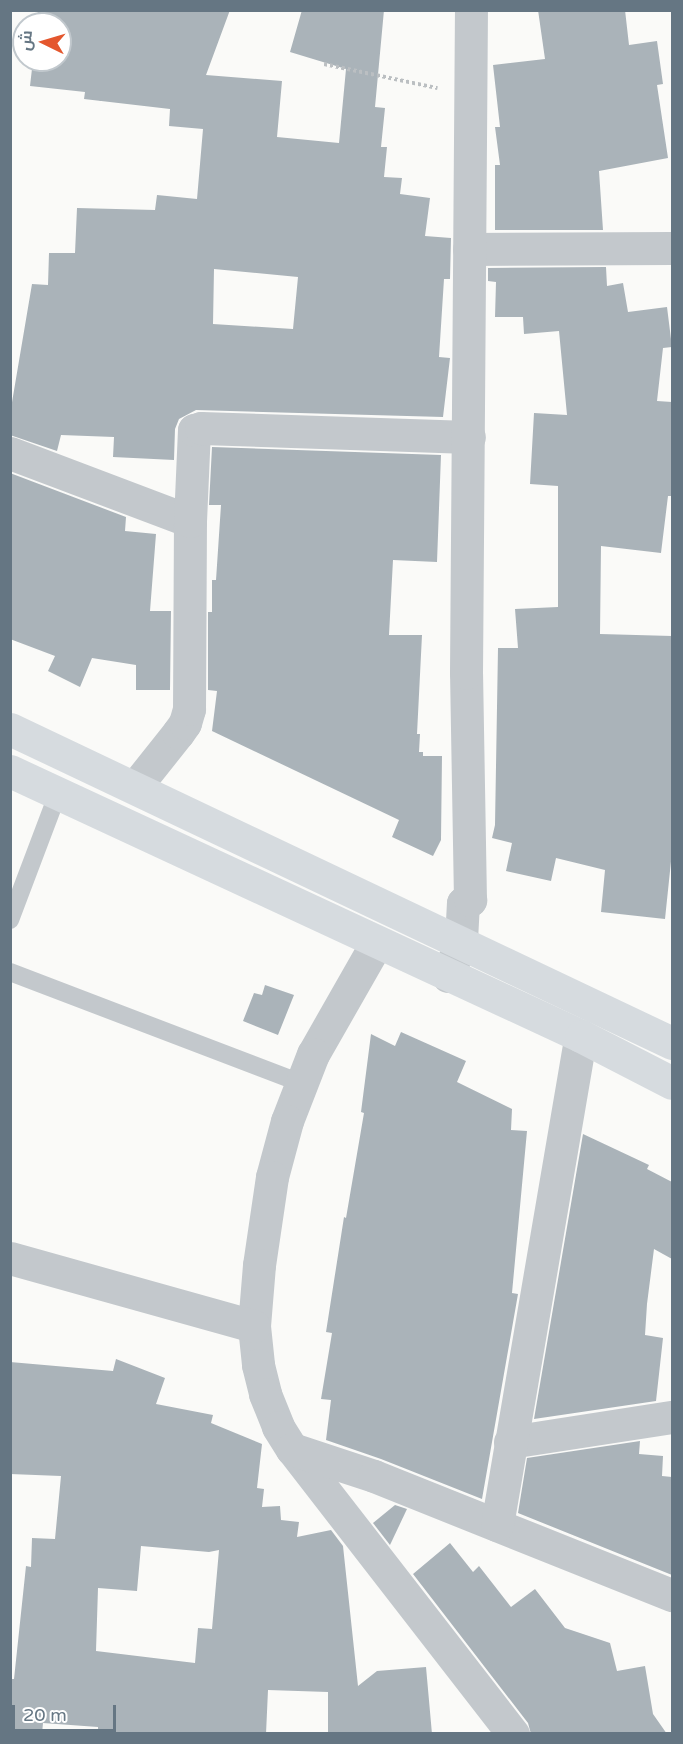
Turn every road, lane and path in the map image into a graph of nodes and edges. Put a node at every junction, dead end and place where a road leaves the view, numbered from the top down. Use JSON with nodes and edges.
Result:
{"nodes":[{"id":1,"x":471,"y":10,"type":"edge"},
{"id":2,"x":324,"y":63,"type":"dead end"},
{"id":3,"x":471,"y":95,"type":"junction"},
{"id":4,"x":672,"y":248,"type":"edge"},
{"id":5,"x":469,"y":249,"type":"junction"},
{"id":6,"x":469,"y":437,"type":"junction"},
{"id":7,"x":10,"y":453,"type":"edge"},
{"id":8,"x":190,"y":521,"type":"junction"},
{"id":9,"x":10,"y":729,"type":"edge"},
{"id":10,"x":10,"y":771,"type":"edge"},
{"id":11,"x":135,"y":787,"type":"junction"},
{"id":12,"x":58,"y":793,"type":"junction"},
{"id":13,"x":10,"y":920,"type":"edge"},
{"id":14,"x":461,"y":940,"type":"junction"},
{"id":15,"x":377,"y":942,"type":"junction"},
{"id":16,"x":10,"y":972,"type":"edge"},
{"id":17,"x":448,"y":976,"type":"junction"},
{"id":18,"x":581,"y":1036,"type":"junction"},
{"id":19,"x":672,"y":1042,"type":"edge"},
{"id":20,"x":300,"y":1083,"type":"junction"},
{"id":21,"x":672,"y":1083,"type":"edge"},
{"id":22,"x":10,"y":1258,"type":"edge"},
{"id":23,"x":254,"y":1326,"type":"junction"},
{"id":24,"x":672,"y":1417,"type":"edge"},
{"id":25,"x":510,"y":1443,"type":"junction"},
{"id":26,"x":292,"y":1449,"type":"junction"},
{"id":27,"x":497,"y":1525,"type":"junction"},
{"id":28,"x":672,"y":1595,"type":"edge"},
{"id":29,"x":513,"y":1734,"type":"edge"}],
"edges":[{"from":1,"to":3,"type":"street"},
{"from":2,"to":3,"type":"path"},
{"from":3,"to":5,"type":"street"},
{"from":4,"to":5,"type":"street"},
{"from":5,"to":6,"type":"street"},
{"from":6,"to":8,"type":"street"},
{"from":6,"to":14,"type":"street"},
{"from":7,"to":8,"type":"street"},
{"from":8,"to":11,"type":"street"},
{"from":9,"to":11,"type":"main road"},
{"from":10,"to":12,"type":"main road"},
{"from":11,"to":14,"type":"main road"},
{"from":12,"to":13,"type":"lane"},
{"from":12,"to":15,"type":"main road"},
{"from":14,"to":17,"type":"street"},
{"from":14,"to":19,"type":"main road"},
{"from":15,"to":17,"type":"main road"},
{"from":15,"to":20,"type":"street"},
{"from":16,"to":20,"type":"lane"},
{"from":17,"to":18,"type":"main road"},
{"from":18,"to":21,"type":"main road"},
{"from":18,"to":25,"type":"street"},
{"from":20,"to":23,"type":"street"},
{"from":22,"to":23,"type":"street"},
{"from":23,"to":26,"type":"street"},
{"from":24,"to":25,"type":"street"},
{"from":25,"to":27,"type":"street"},
{"from":26,"to":27,"type":"street"},
{"from":26,"to":29,"type":"street"},
{"from":27,"to":28,"type":"street"}]}
